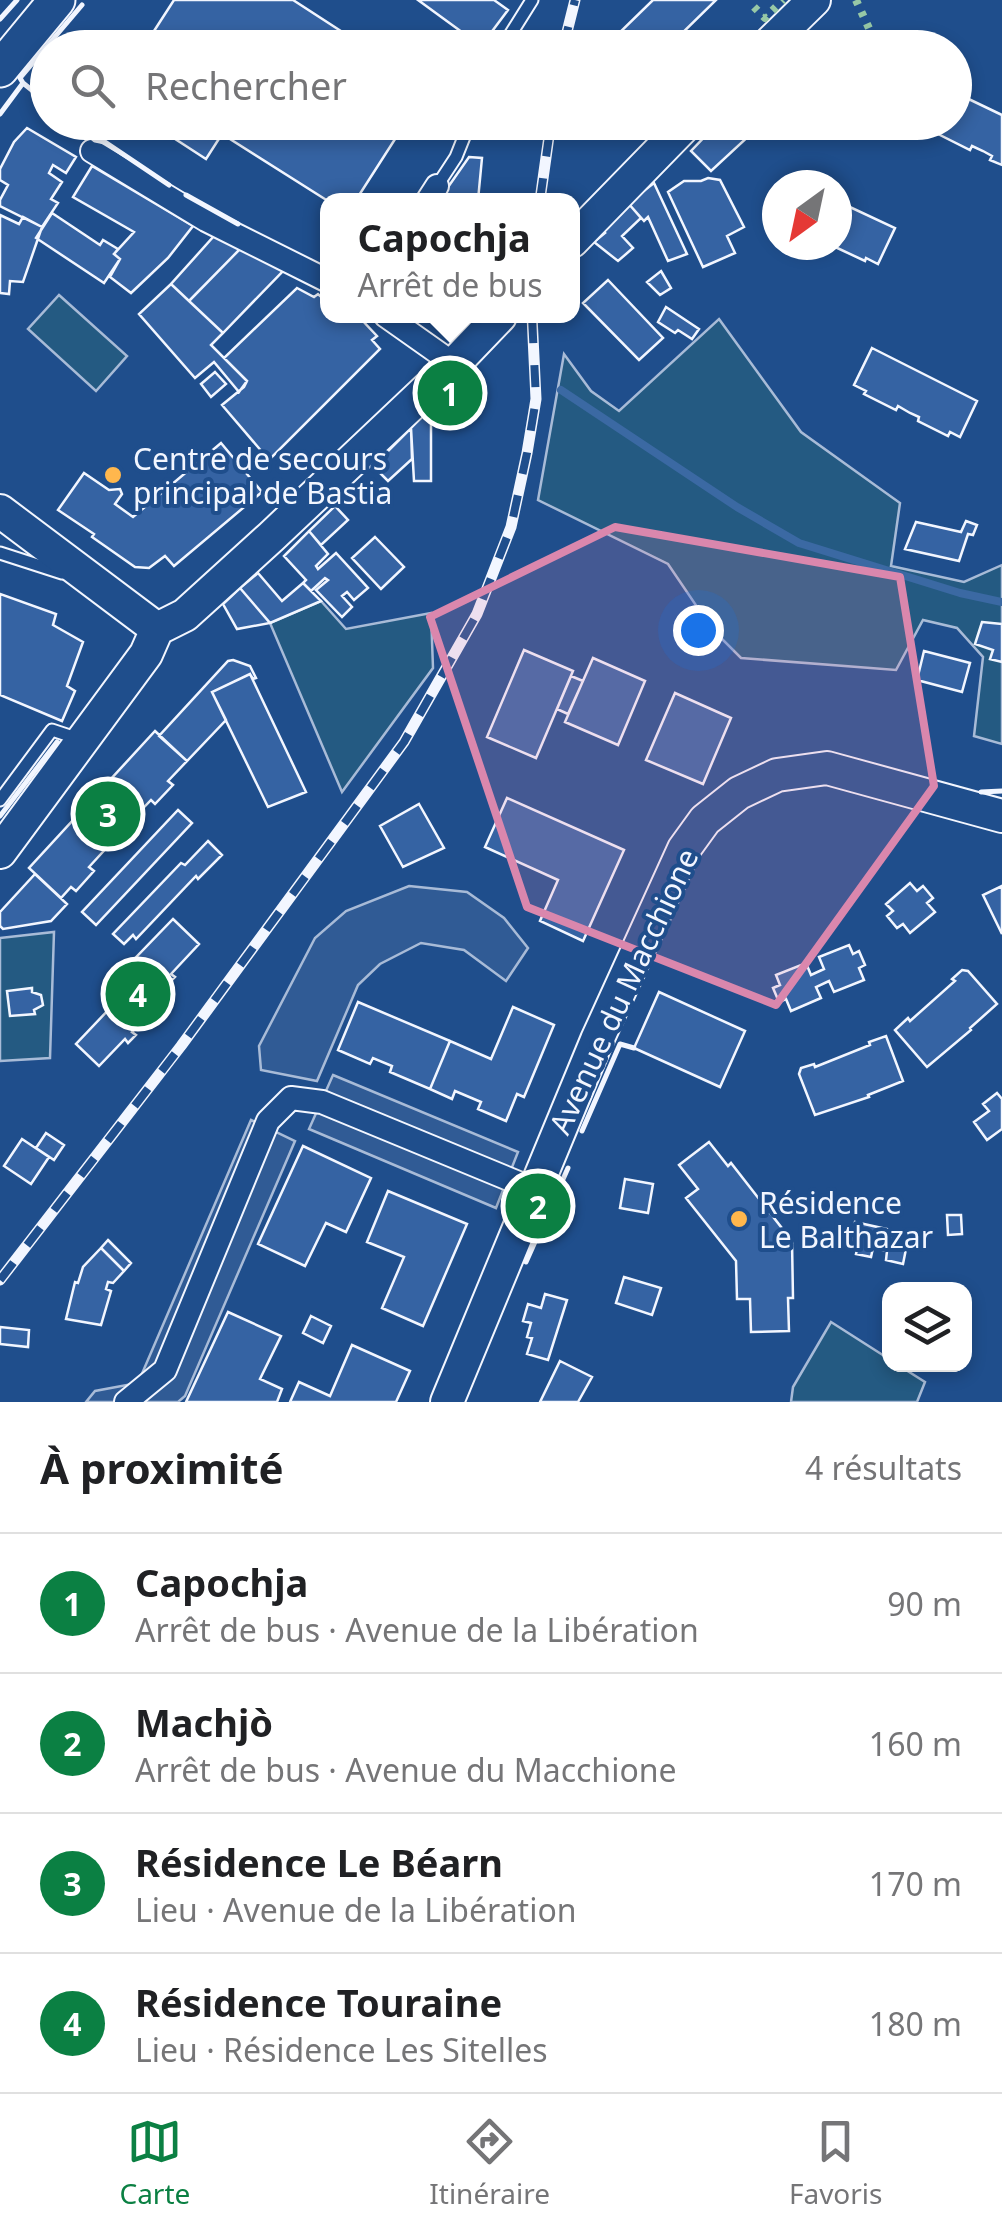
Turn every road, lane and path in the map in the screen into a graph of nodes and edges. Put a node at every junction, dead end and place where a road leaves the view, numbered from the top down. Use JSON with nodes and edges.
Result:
{"nodes":[{"id":1,"x":57,"y":0,"type":"edge"},
{"id":2,"x":532,"y":0,"type":"edge"},
{"id":3,"x":814,"y":0,"type":"edge"},
{"id":4,"x":32,"y":30,"type":"edge"},
{"id":5,"x":513,"y":30,"type":"edge"},
{"id":6,"x":783,"y":30,"type":"edge"},
{"id":7,"x":30,"y":33,"type":"edge"},
{"id":8,"x":0,"y":69,"type":"edge"},
{"id":9,"x":463,"y":140,"type":"edge"},
{"id":10,"x":670,"y":140,"type":"edge"},
{"id":11,"x":92,"y":152,"type":"dead end"},
{"id":12,"x":432,"y":193,"type":"edge"},
{"id":13,"x":580,"y":233,"type":"edge"},
{"id":14,"x":320,"y":277,"type":"edge"},
{"id":15,"x":396,"y":323,"type":"edge"},
{"id":16,"x":493,"y":323,"type":"edge"},
{"id":17,"x":454,"y":364,"type":"junction"},
{"id":18,"x":4,"y":518,"type":"edge"},
{"id":19,"x":0,"y":552,"type":"edge"},
{"id":20,"x":101,"y":586,"type":"junction"},
{"id":21,"x":157,"y":629,"type":"junction"},
{"id":22,"x":83,"y":740,"type":"junction"},
{"id":23,"x":0,"y":800,"type":"edge"},
{"id":24,"x":1002,"y":816,"type":"edge"},
{"id":25,"x":0,"y":852,"type":"edge"},
{"id":26,"x":534,"y":1189,"type":"junction"},
{"id":27,"x":126,"y":1402,"type":"edge"},
{"id":28,"x":447,"y":1402,"type":"edge"}],
"edges":[{"from":1,"to":4,"type":"main road"},
{"from":2,"to":5,"type":"lane"},
{"from":3,"to":6,"type":"main road"},
{"from":7,"to":8,"type":"main road"},
{"from":9,"to":12,"type":"lane"},
{"from":10,"to":13,"type":"main road"},
{"from":11,"to":14,"type":"street"},
{"from":15,"to":17,"type":"street"},
{"from":16,"to":17,"type":"main road"},
{"from":17,"to":21,"type":"main road"},
{"from":18,"to":20,"type":"main road"},
{"from":19,"to":20,"type":"lane"},
{"from":20,"to":21,"type":"main road"},
{"from":21,"to":22,"type":"main road"},
{"from":22,"to":23,"type":"lane"},
{"from":22,"to":25,"type":"main road"},
{"from":24,"to":26,"type":"main road","name":"Avenue du Macchione"},
{"from":26,"to":27,"type":"street"},
{"from":26,"to":28,"type":"main road","name":"Avenue du Macchione"}]}
